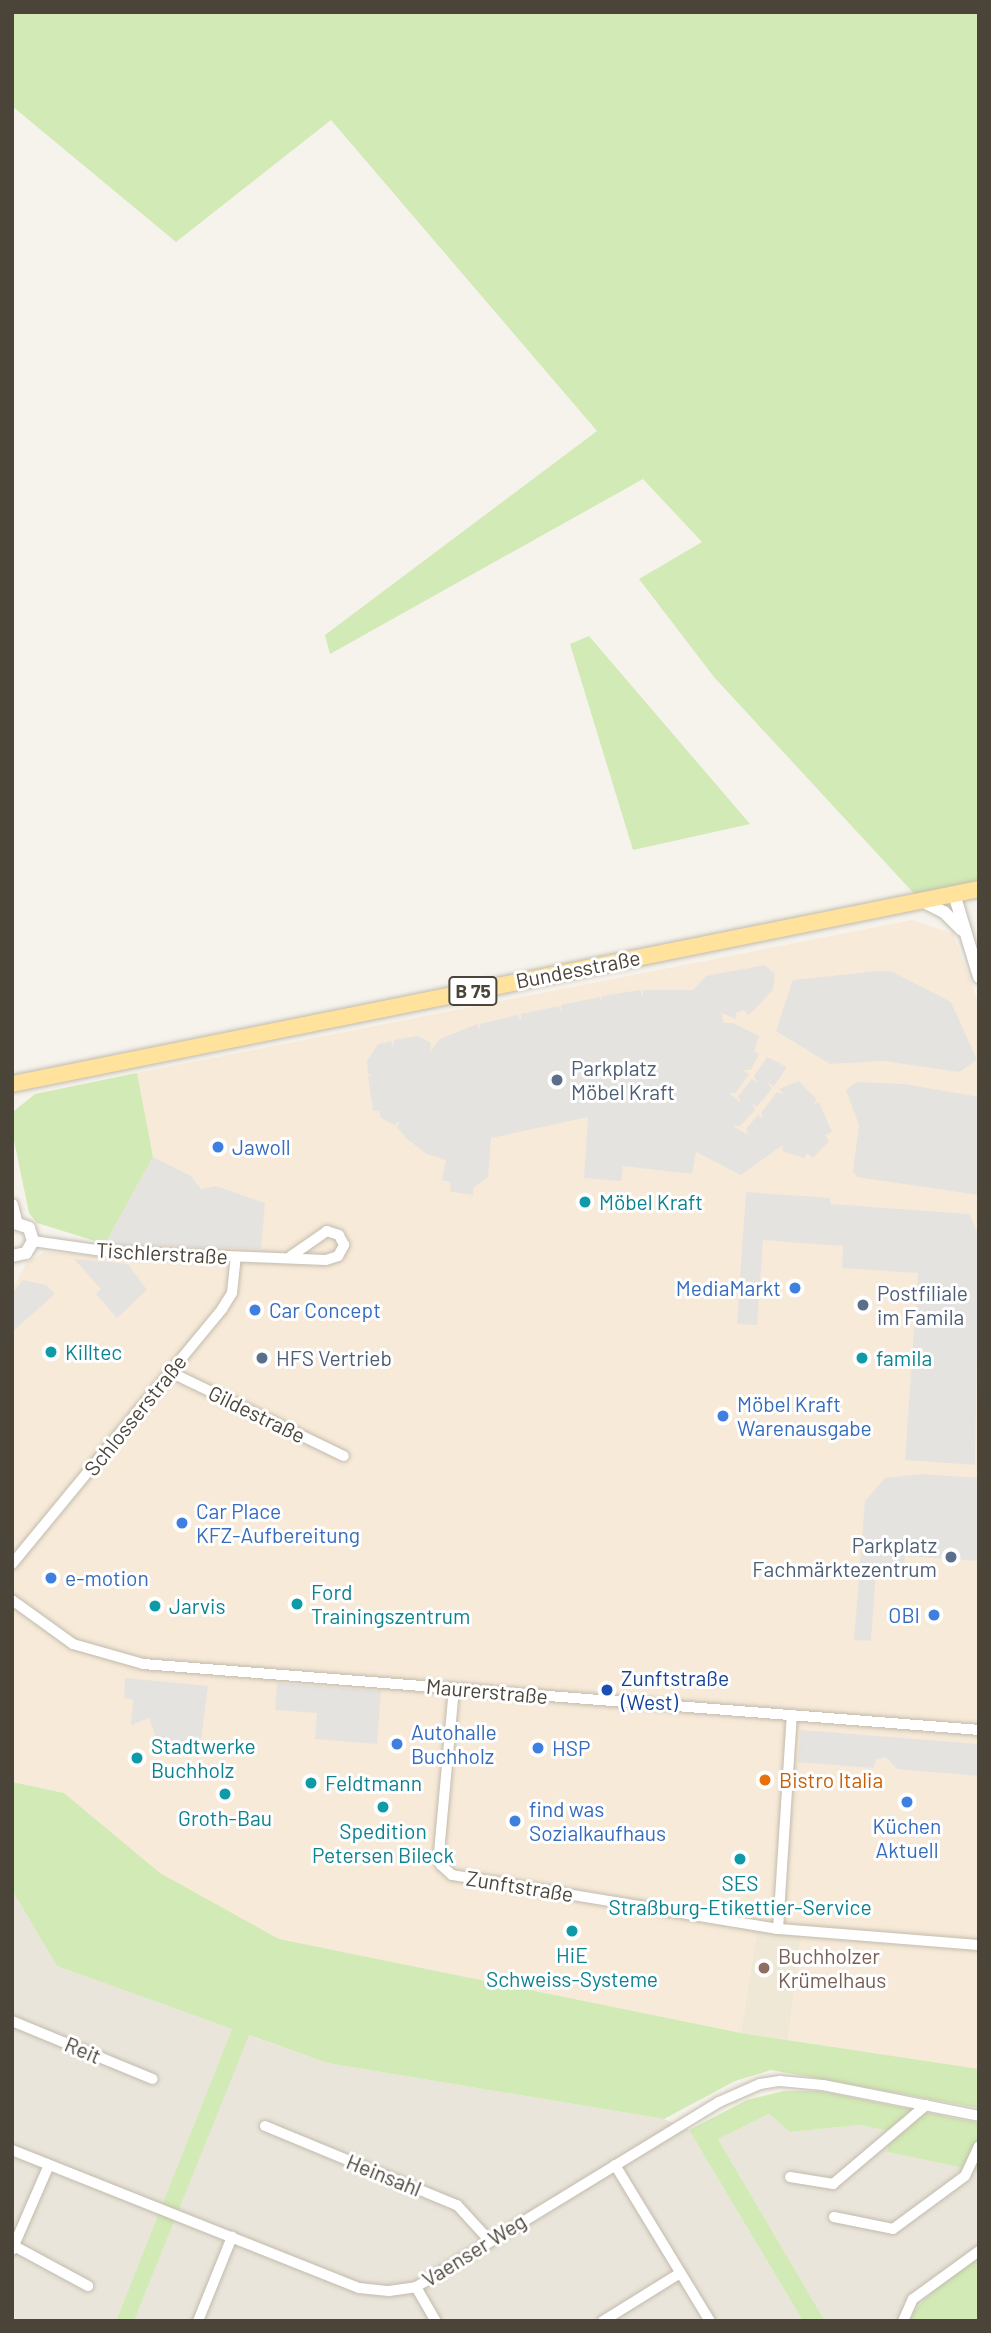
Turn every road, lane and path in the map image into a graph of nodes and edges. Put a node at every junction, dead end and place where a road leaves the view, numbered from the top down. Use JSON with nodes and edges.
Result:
{"nodes":[{"id":1,"x":966,"y":891,"type":"edge"},
{"id":2,"x":920,"y":900,"type":"junction"},
{"id":3,"x":965,"y":932,"type":"junction"},
{"id":4,"x":979,"y":977,"type":"edge"},
{"id":5,"x":19,"y":1082,"type":"edge"},
{"id":6,"x":12,"y":1093,"type":"edge"},
{"id":7,"x":12,"y":1205,"type":"edge"},
{"id":8,"x":14,"y":1222,"type":"edge"},
{"id":9,"x":33,"y":1241,"type":"junction"},
{"id":10,"x":236,"y":1256,"type":"junction"},
{"id":11,"x":291,"y":1256,"type":"junction"},
{"id":12,"x":12,"y":1257,"type":"edge"},
{"id":13,"x":170,"y":1372,"type":"junction"},
{"id":14,"x":344,"y":1456,"type":"dead end"},
{"id":15,"x":12,"y":1564,"type":"edge"},
{"id":16,"x":12,"y":1600,"type":"edge"},
{"id":17,"x":454,"y":1688,"type":"junction"},
{"id":18,"x":792,"y":1715,"type":"junction"},
{"id":19,"x":979,"y":1730,"type":"edge"},
{"id":20,"x":778,"y":1929,"type":"junction"},
{"id":21,"x":979,"y":1945,"type":"edge"},
{"id":22,"x":12,"y":2021,"type":"edge"},
{"id":23,"x":153,"y":2080,"type":"dead end"},
{"id":24,"x":926,"y":2105,"type":"junction"},
{"id":25,"x":979,"y":2116,"type":"edge"},
{"id":26,"x":265,"y":2126,"type":"dead end"},
{"id":27,"x":979,"y":2146,"type":"edge"},
{"id":28,"x":12,"y":2150,"type":"edge"},
{"id":29,"x":49,"y":2165,"type":"junction"},
{"id":30,"x":615,"y":2165,"type":"junction"},
{"id":31,"x":790,"y":2177,"type":"dead end"},
{"id":32,"x":834,"y":2217,"type":"dead end"},
{"id":33,"x":232,"y":2237,"type":"junction"},
{"id":34,"x":489,"y":2241,"type":"junction"},
{"id":35,"x":14,"y":2248,"type":"edge"},
{"id":36,"x":979,"y":2251,"type":"edge"},
{"id":37,"x":680,"y":2273,"type":"junction"},
{"id":38,"x":88,"y":2286,"type":"dead end"},
{"id":39,"x":416,"y":2287,"type":"junction"},
{"id":40,"x":198,"y":2321,"type":"edge"},
{"id":41,"x":436,"y":2321,"type":"edge"},
{"id":42,"x":603,"y":2321,"type":"edge"},
{"id":43,"x":710,"y":2321,"type":"edge"},
{"id":44,"x":903,"y":2321,"type":"edge"}],
"edges":[{"from":1,"to":2,"type":"main road","name":"Bundesstraße","number":"B 75"},
{"from":1,"to":3,"type":"street"},
{"from":2,"to":3,"type":"street"},
{"from":2,"to":5,"type":"main road","name":"Bundesstraße","number":"B 75"},
{"from":3,"to":4,"type":"street"},
{"from":5,"to":6,"type":"street"},
{"from":7,"to":8,"type":"street"},
{"from":8,"to":9,"type":"street"},
{"from":9,"to":10,"type":"street","name":"Tischlerstraße"},
{"from":9,"to":12,"type":"street"},
{"from":10,"to":11,"type":"street","name":"Tischlerstraße"},
{"from":10,"to":13,"type":"street","name":"Schlosserstraße"},
{"from":11,"to":11,"type":"street","name":"Tischlerstraße"},
{"from":13,"to":14,"type":"street","name":"Gildestraße"},
{"from":13,"to":15,"type":"street","name":"Schlosserstraße"},
{"from":16,"to":17,"type":"street","name":"Maurerstraße"},
{"from":17,"to":18,"type":"street","name":"Maurerstraße"},
{"from":17,"to":20,"type":"street","name":"Zunftstraße"},
{"from":18,"to":19,"type":"street","name":"Maurerstraße"},
{"from":18,"to":20,"type":"street"},
{"from":20,"to":21,"type":"street","name":"Zunftstraße"},
{"from":22,"to":23,"type":"street","name":"Reit"},
{"from":24,"to":25,"type":"street","name":"Vaenser Weg"},
{"from":24,"to":30,"type":"street","name":"Vaenser Weg"},
{"from":24,"to":31,"type":"street"},
{"from":26,"to":34,"type":"street","name":"Heinsahl"},
{"from":27,"to":32,"type":"street"},
{"from":28,"to":29,"type":"street","name":"Vaenser Weg"},
{"from":29,"to":33,"type":"street","name":"Vaenser Weg"},
{"from":29,"to":35,"type":"street"},
{"from":30,"to":34,"type":"street","name":"Vaenser Weg"},
{"from":30,"to":37,"type":"street"},
{"from":33,"to":39,"type":"street","name":"Vaenser Weg"},
{"from":33,"to":40,"type":"street"},
{"from":34,"to":39,"type":"street","name":"Vaenser Weg"},
{"from":35,"to":38,"type":"street"},
{"from":36,"to":44,"type":"street"},
{"from":37,"to":42,"type":"street"},
{"from":37,"to":43,"type":"street"},
{"from":39,"to":41,"type":"street"}]}
